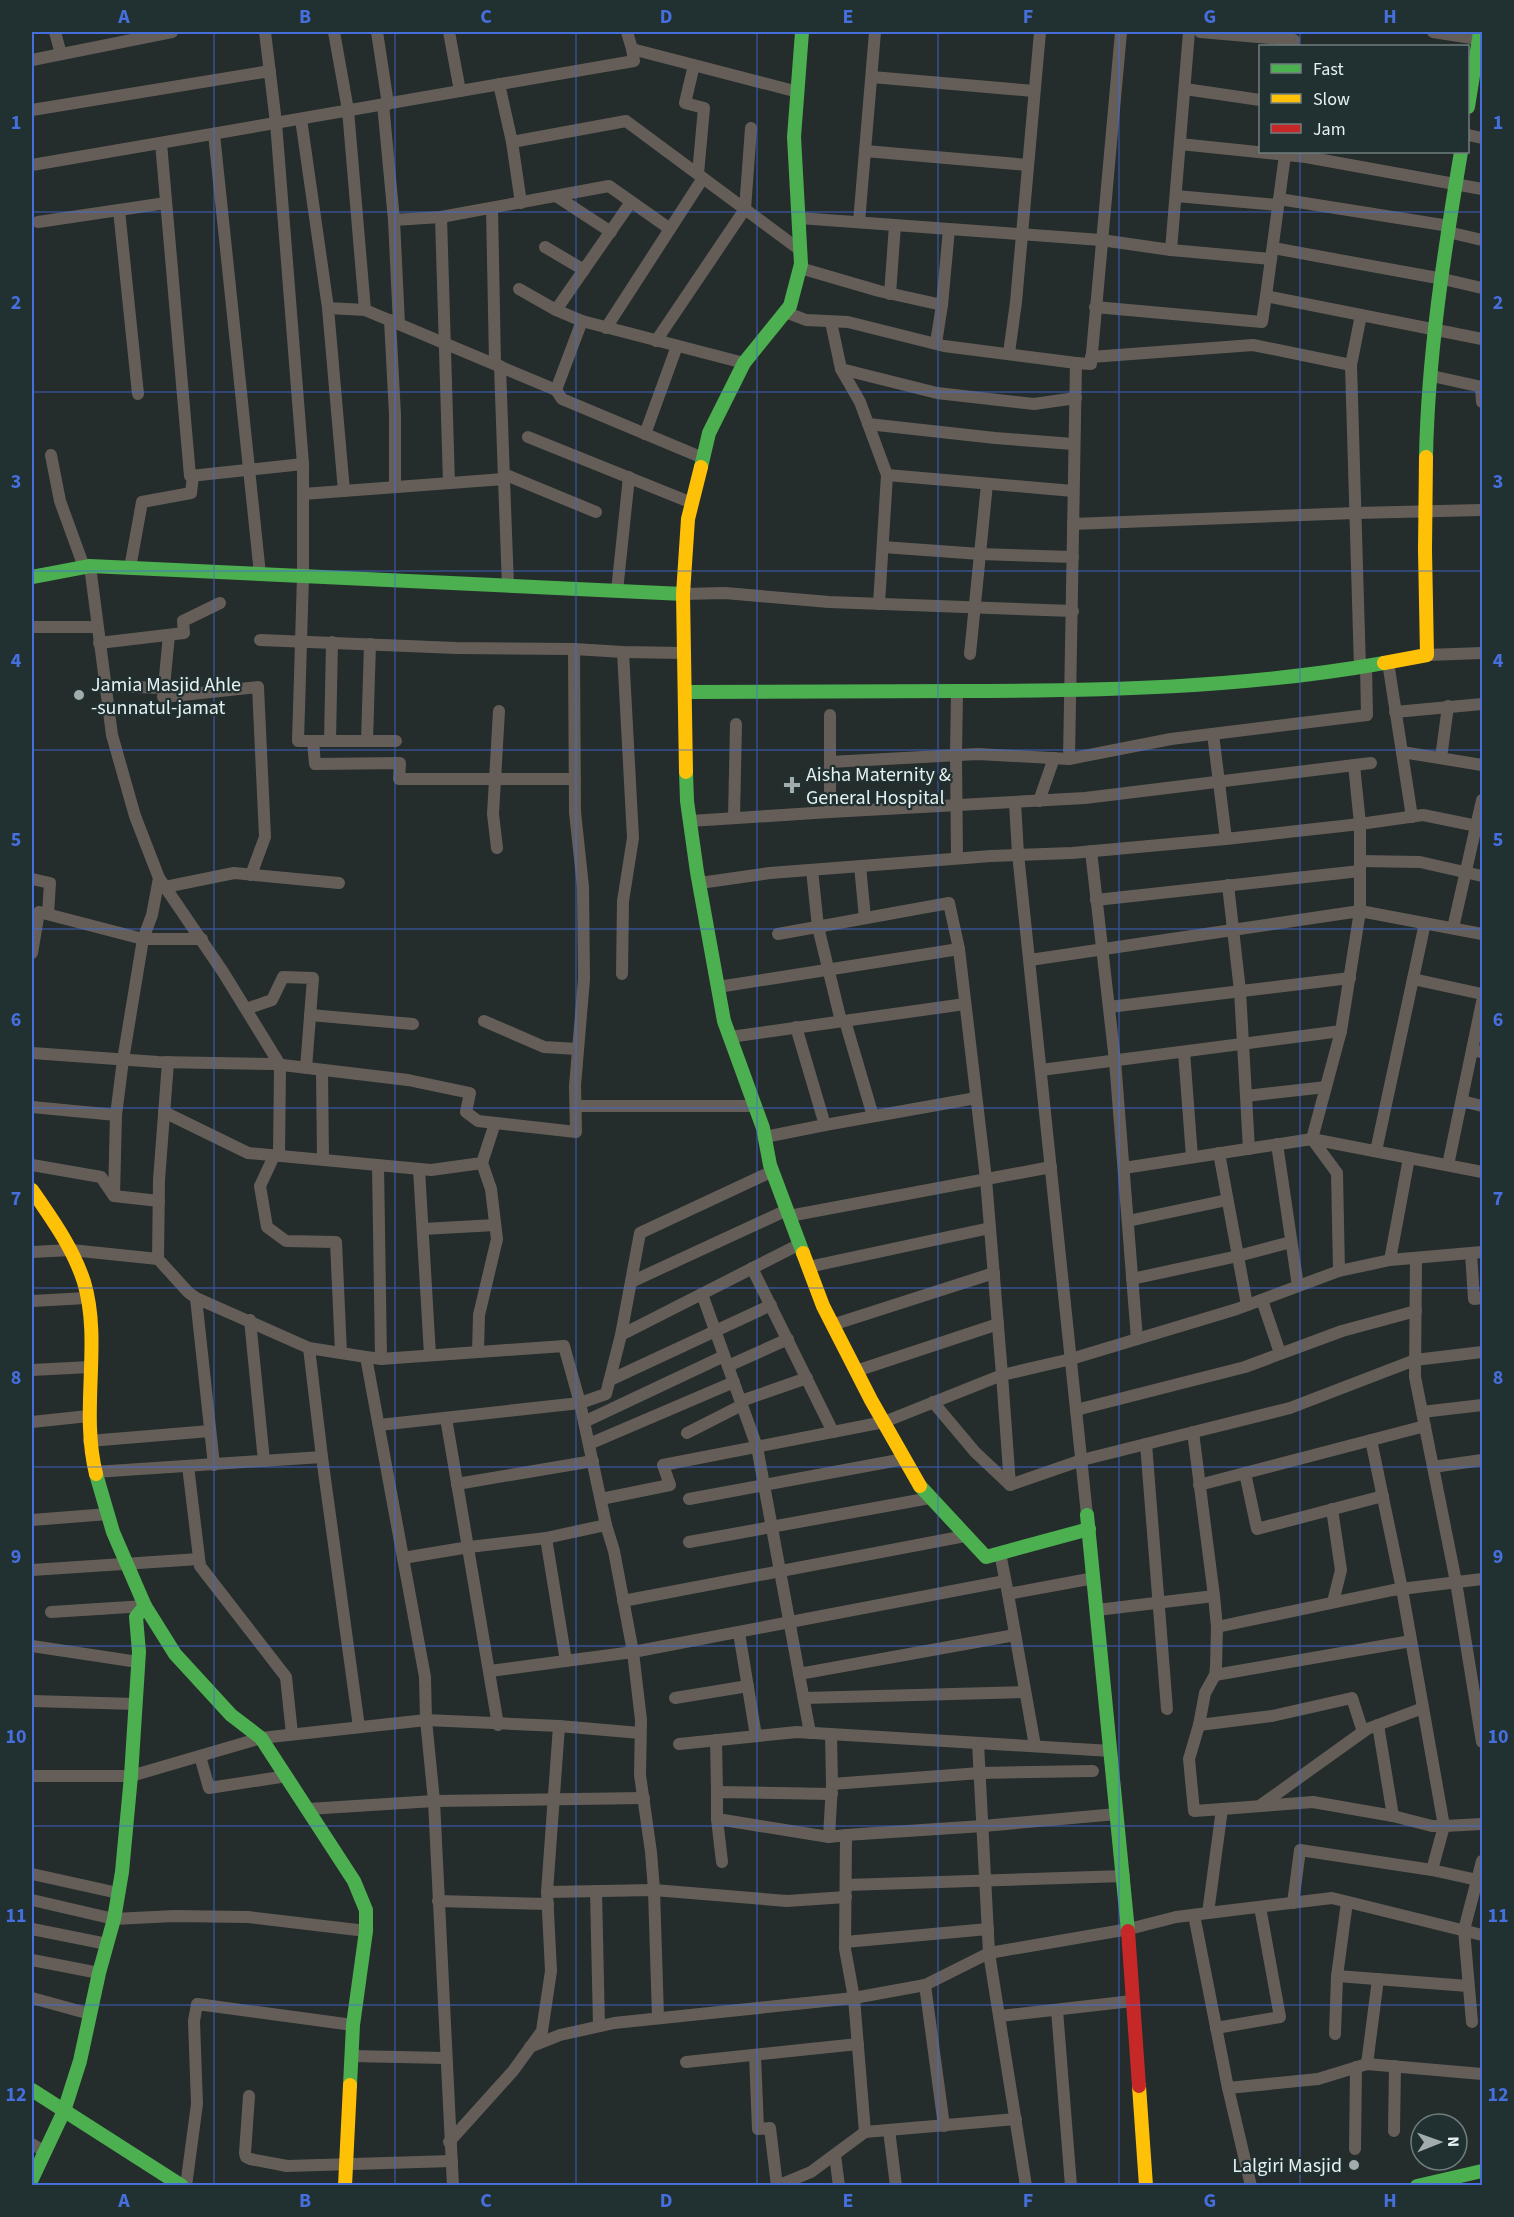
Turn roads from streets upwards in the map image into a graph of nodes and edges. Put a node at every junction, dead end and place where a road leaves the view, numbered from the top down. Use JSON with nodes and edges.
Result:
{"nodes":[{"id":1,"x":55,"y":32,"type":"edge"},
{"id":2,"x":104,"y":32,"type":"edge"},
{"id":3,"x":172,"y":32,"type":"edge"},
{"id":4,"x":265,"y":32,"type":"edge"},
{"id":5,"x":334,"y":32,"type":"edge"},
{"id":6,"x":376,"y":32,"type":"edge"},
{"id":7,"x":449,"y":32,"type":"edge"},
{"id":8,"x":627,"y":32,"type":"edge"},
{"id":9,"x":802,"y":32,"type":"edge"},
{"id":10,"x":875,"y":32,"type":"edge"},
{"id":11,"x":1040,"y":32,"type":"edge"},
{"id":12,"x":1121,"y":32,"type":"edge"},
{"id":13,"x":1189,"y":32,"type":"edge"},
{"id":14,"x":1200,"y":32,"type":"edge"},
{"id":15,"x":1434,"y":32,"type":"edge"},
{"id":16,"x":1479,"y":35,"type":"edge"},
{"id":17,"x":108,"y":45,"type":"junction"},
{"id":18,"x":1293,"y":45,"type":"edge"},
{"id":19,"x":632,"y":49,"type":"junction"},
{"id":20,"x":61,"y":54,"type":"junction"},
{"id":21,"x":32,"y":60,"type":"edge"},
{"id":22,"x":694,"y":65,"type":"junction"},
{"id":23,"x":270,"y":71,"type":"junction"},
{"id":24,"x":872,"y":77,"type":"junction"},
{"id":25,"x":499,"y":84,"type":"junction"},
{"id":26,"x":1469,"y":86,"type":"edge"},
{"id":27,"x":1185,"y":89,"type":"junction"},
{"id":28,"x":460,"y":91,"type":"junction"},
{"id":29,"x":1034,"y":91,"type":"junction"},
{"id":30,"x":798,"y":92,"type":"junction"},
{"id":31,"x":1259,"y":100,"type":"edge"},
{"id":32,"x":385,"y":104,"type":"junction"},
{"id":33,"x":32,"y":110,"type":"edge"},
{"id":34,"x":348,"y":111,"type":"junction"},
{"id":35,"x":301,"y":119,"type":"junction"},
{"id":36,"x":276,"y":123,"type":"junction"},
{"id":37,"x":751,"y":128,"type":"dead end"},
{"id":38,"x":214,"y":134,"type":"junction"},
{"id":39,"x":512,"y":142,"type":"junction"},
{"id":40,"x":161,"y":143,"type":"junction"},
{"id":41,"x":1180,"y":144,"type":"junction"},
{"id":42,"x":865,"y":151,"type":"junction"},
{"id":43,"x":1259,"y":152,"type":"edge"},
{"id":44,"x":1266,"y":153,"type":"edge"},
{"id":45,"x":1461,"y":153,"type":"edge"},
{"id":46,"x":1285,"y":155,"type":"junction"},
{"id":47,"x":32,"y":165,"type":"edge"},
{"id":48,"x":1028,"y":165,"type":"junction"},
{"id":49,"x":701,"y":176,"type":"junction"},
{"id":50,"x":1456,"y":183,"type":"junction"},
{"id":51,"x":1482,"y":189,"type":"edge"},
{"id":52,"x":555,"y":196,"type":"junction"},
{"id":53,"x":1176,"y":196,"type":"junction"},
{"id":54,"x":631,"y":202,"type":"junction"},
{"id":55,"x":1279,"y":202,"type":"junction"},
{"id":56,"x":166,"y":203,"type":"junction"},
{"id":57,"x":521,"y":203,"type":"junction"},
{"id":58,"x":492,"y":208,"type":"junction"},
{"id":59,"x":745,"y":209,"type":"junction"},
{"id":60,"x":119,"y":210,"type":"junction"},
{"id":61,"x":441,"y":217,"type":"junction"},
{"id":62,"x":799,"y":218,"type":"junction"},
{"id":63,"x":394,"y":220,"type":"junction"},
{"id":64,"x":38,"y":222,"type":"dead end"},
{"id":65,"x":859,"y":222,"type":"junction"},
{"id":66,"x":895,"y":225,"type":"junction"},
{"id":67,"x":670,"y":229,"type":"junction"},
{"id":68,"x":949,"y":229,"type":"junction"},
{"id":69,"x":1448,"y":229,"type":"junction"},
{"id":70,"x":610,"y":231,"type":"junction"},
{"id":71,"x":1022,"y":234,"type":"junction"},
{"id":72,"x":1101,"y":240,"type":"junction"},
{"id":73,"x":1482,"y":240,"type":"edge"},
{"id":74,"x":545,"y":247,"type":"dead end"},
{"id":75,"x":1171,"y":249,"type":"junction"},
{"id":76,"x":800,"y":250,"type":"junction"},
{"id":77,"x":1272,"y":253,"type":"junction"},
{"id":78,"x":800,"y":268,"type":"junction"},
{"id":79,"x":584,"y":270,"type":"junction"},
{"id":80,"x":1443,"y":279,"type":"junction"},
{"id":81,"x":1482,"y":288,"type":"edge"},
{"id":82,"x":519,"y":289,"type":"dead end"},
{"id":83,"x":891,"y":294,"type":"junction"},
{"id":84,"x":1266,"y":296,"type":"junction"},
{"id":85,"x":942,"y":305,"type":"junction"},
{"id":86,"x":1095,"y":307,"type":"junction"},
{"id":87,"x":328,"y":308,"type":"junction"},
{"id":88,"x":365,"y":310,"type":"junction"},
{"id":89,"x":556,"y":310,"type":"junction"},
{"id":90,"x":785,"y":312,"type":"junction"},
{"id":91,"x":1361,"y":315,"type":"junction"},
{"id":92,"x":582,"y":321,"type":"junction"},
{"id":93,"x":395,"y":322,"type":"junction"},
{"id":94,"x":831,"y":322,"type":"junction"},
{"id":95,"x":606,"y":328,"type":"junction"},
{"id":96,"x":1438,"y":330,"type":"junction"},
{"id":97,"x":1482,"y":339,"type":"edge"},
{"id":98,"x":656,"y":341,"type":"junction"},
{"id":99,"x":443,"y":342,"type":"junction"},
{"id":100,"x":936,"y":344,"type":"junction"},
{"id":101,"x":676,"y":346,"type":"junction"},
{"id":102,"x":1009,"y":353,"type":"junction"},
{"id":103,"x":1091,"y":357,"type":"junction"},
{"id":104,"x":744,"y":363,"type":"junction"},
{"id":105,"x":1077,"y":363,"type":"junction"},
{"id":106,"x":497,"y":364,"type":"junction"},
{"id":107,"x":1351,"y":365,"type":"junction"},
{"id":108,"x":841,"y":369,"type":"junction"},
{"id":109,"x":1431,"y":376,"type":"junction"},
{"id":110,"x":1482,"y":387,"type":"edge"},
{"id":111,"x":556,"y":390,"type":"junction"},
{"id":112,"x":138,"y":394,"type":"dead end"},
{"id":113,"x":1076,"y":398,"type":"junction"},
{"id":114,"x":1482,"y":402,"type":"edge"},
{"id":115,"x":868,"y":424,"type":"junction"},
{"id":116,"x":645,"y":434,"type":"junction"},
{"id":117,"x":528,"y":437,"type":"dead end"},
{"id":118,"x":1073,"y":444,"type":"junction"},
{"id":119,"x":51,"y":455,"type":"dead end"},
{"id":120,"x":703,"y":458,"type":"junction"},
{"id":121,"x":303,"y":464,"type":"junction"},
{"id":122,"x":249,"y":469,"type":"junction"},
{"id":123,"x":887,"y":475,"type":"junction"},
{"id":124,"x":193,"y":476,"type":"junction"},
{"id":125,"x":504,"y":476,"type":"junction"},
{"id":126,"x":628,"y":477,"type":"junction"},
{"id":127,"x":449,"y":483,"type":"junction"},
{"id":128,"x":987,"y":484,"type":"junction"},
{"id":129,"x":395,"y":487,"type":"junction"},
{"id":130,"x":344,"y":491,"type":"junction"},
{"id":131,"x":1073,"y":491,"type":"junction"},
{"id":132,"x":303,"y":494,"type":"junction"},
{"id":133,"x":692,"y":503,"type":"junction"},
{"id":134,"x":1482,"y":510,"type":"edge"},
{"id":135,"x":1426,"y":511,"type":"junction"},
{"id":136,"x":596,"y":512,"type":"dead end"},
{"id":137,"x":1355,"y":513,"type":"junction"},
{"id":138,"x":1073,"y":524,"type":"junction"},
{"id":139,"x":883,"y":547,"type":"junction"},
{"id":140,"x":980,"y":554,"type":"junction"},
{"id":141,"x":1073,"y":557,"type":"junction"},
{"id":142,"x":87,"y":566,"type":"junction"},
{"id":143,"x":130,"y":568,"type":"junction"},
{"id":144,"x":260,"y":574,"type":"junction"},
{"id":145,"x":303,"y":576,"type":"junction"},
{"id":146,"x":32,"y":577,"type":"edge"},
{"id":147,"x":508,"y":586,"type":"junction"},
{"id":148,"x":618,"y":591,"type":"junction"},
{"id":149,"x":683,"y":594,"type":"junction"},
{"id":150,"x":220,"y":603,"type":"dead end"},
{"id":151,"x":879,"y":603,"type":"junction"},
{"id":152,"x":974,"y":607,"type":"junction"},
{"id":153,"x":1073,"y":611,"type":"junction"},
{"id":154,"x":32,"y":627,"type":"edge"},
{"id":155,"x":97,"y":627,"type":"junction"},
{"id":156,"x":169,"y":635,"type":"junction"},
{"id":157,"x":260,"y":640,"type":"dead end"},
{"id":158,"x":301,"y":640,"type":"junction"},
{"id":159,"x":332,"y":642,"type":"junction"},
{"id":160,"x":99,"y":643,"type":"junction"},
{"id":161,"x":370,"y":644,"type":"junction"},
{"id":162,"x":574,"y":649,"type":"junction"},
{"id":163,"x":623,"y":652,"type":"junction"},
{"id":164,"x":683,"y":653,"type":"junction"},
{"id":165,"x":1482,"y":653,"type":"edge"},
{"id":166,"x":970,"y":654,"type":"dead end"},
{"id":167,"x":1427,"y":655,"type":"junction"},
{"id":168,"x":1388,"y":662,"type":"junction"},
{"id":169,"x":1363,"y":667,"type":"junction"},
{"id":170,"x":105,"y":686,"type":"junction"},
{"id":171,"x":164,"y":688,"type":"junction"},
{"id":172,"x":957,"y":691,"type":"junction"},
{"id":173,"x":1070,"y":691,"type":"junction"},
{"id":174,"x":686,"y":692,"type":"junction"},
{"id":175,"x":1482,"y":704,"type":"edge"},
{"id":176,"x":1448,"y":706,"type":"junction"},
{"id":177,"x":499,"y":711,"type":"dead end"},
{"id":178,"x":1395,"y":712,"type":"junction"},
{"id":179,"x":830,"y":715,"type":"dead end"},
{"id":180,"x":736,"y":724,"type":"dead end"},
{"id":181,"x":1213,"y":734,"type":"junction"},
{"id":182,"x":313,"y":741,"type":"junction"},
{"id":183,"x":330,"y":741,"type":"junction"},
{"id":184,"x":367,"y":741,"type":"junction"},
{"id":185,"x":396,"y":741,"type":"dead end"},
{"id":186,"x":1402,"y":752,"type":"junction"},
{"id":187,"x":956,"y":755,"type":"junction"},
{"id":188,"x":1054,"y":758,"type":"junction"},
{"id":189,"x":1441,"y":758,"type":"junction"},
{"id":190,"x":1069,"y":759,"type":"junction"},
{"id":191,"x":830,"y":762,"type":"junction"},
{"id":192,"x":1371,"y":763,"type":"dead end"},
{"id":193,"x":1354,"y":765,"type":"junction"},
{"id":194,"x":1482,"y":765,"type":"edge"},
{"id":195,"x":494,"y":778,"type":"junction"},
{"id":196,"x":575,"y":779,"type":"junction"},
{"id":197,"x":1219,"y":782,"type":"junction"},
{"id":198,"x":1482,"y":800,"type":"edge"},
{"id":199,"x":1039,"y":801,"type":"junction"},
{"id":200,"x":1015,"y":803,"type":"junction"},
{"id":201,"x":956,"y":806,"type":"junction"},
{"id":202,"x":830,"y":812,"type":"junction"},
{"id":203,"x":1412,"y":817,"type":"junction"},
{"id":204,"x":734,"y":818,"type":"junction"},
{"id":205,"x":690,"y":821,"type":"junction"},
{"id":206,"x":1360,"y":825,"type":"junction"},
{"id":207,"x":1480,"y":826,"type":"edge"},
{"id":208,"x":1226,"y":839,"type":"junction"},
{"id":209,"x":497,"y":848,"type":"dead end"},
{"id":210,"x":1091,"y":851,"type":"junction"},
{"id":211,"x":1018,"y":854,"type":"junction"},
{"id":212,"x":957,"y":858,"type":"junction"},
{"id":213,"x":860,"y":866,"type":"junction"},
{"id":214,"x":1360,"y":866,"type":"junction"},
{"id":215,"x":812,"y":870,"type":"junction"},
{"id":216,"x":1465,"y":872,"type":"junction"},
{"id":217,"x":251,"y":875,"type":"junction"},
{"id":218,"x":1482,"y":876,"type":"edge"},
{"id":219,"x":32,"y":879,"type":"edge"},
{"id":220,"x":162,"y":882,"type":"junction"},
{"id":221,"x":339,"y":883,"type":"dead end"},
{"id":222,"x":700,"y":883,"type":"junction"},
{"id":223,"x":1228,"y":885,"type":"junction"},
{"id":224,"x":1096,"y":900,"type":"junction"},
{"id":225,"x":1360,"y":911,"type":"junction"},
{"id":226,"x":48,"y":914,"type":"junction"},
{"id":227,"x":865,"y":918,"type":"junction"},
{"id":228,"x":1425,"y":923,"type":"junction"},
{"id":229,"x":818,"y":927,"type":"junction"},
{"id":230,"x":1454,"y":928,"type":"junction"},
{"id":231,"x":1233,"y":930,"type":"junction"},
{"id":232,"x":778,"y":934,"type":"dead end"},
{"id":233,"x":1482,"y":934,"type":"edge"},
{"id":234,"x":143,"y":939,"type":"junction"},
{"id":235,"x":202,"y":939,"type":"junction"},
{"id":236,"x":959,"y":949,"type":"junction"},
{"id":237,"x":1102,"y":949,"type":"junction"},
{"id":238,"x":32,"y":953,"type":"edge"},
{"id":239,"x":1030,"y":960,"type":"junction"},
{"id":240,"x":827,"y":970,"type":"junction"},
{"id":241,"x":622,"y":974,"type":"dead end"},
{"id":242,"x":1350,"y":978,"type":"junction"},
{"id":243,"x":1413,"y":979,"type":"junction"},
{"id":244,"x":718,"y":987,"type":"junction"},
{"id":245,"x":1240,"y":991,"type":"junction"},
{"id":246,"x":1482,"y":994,"type":"edge"},
{"id":247,"x":1482,"y":1002,"type":"edge"},
{"id":248,"x":965,"y":1004,"type":"junction"},
{"id":249,"x":1109,"y":1007,"type":"junction"},
{"id":250,"x":246,"y":1009,"type":"junction"},
{"id":251,"x":310,"y":1015,"type":"junction"},
{"id":252,"x":484,"y":1021,"type":"dead end"},
{"id":253,"x":843,"y":1021,"type":"junction"},
{"id":254,"x":413,"y":1024,"type":"dead end"},
{"id":255,"x":796,"y":1027,"type":"junction"},
{"id":256,"x":1341,"y":1031,"type":"junction"},
{"id":257,"x":730,"y":1036,"type":"junction"},
{"id":258,"x":1244,"y":1044,"type":"junction"},
{"id":259,"x":578,"y":1049,"type":"junction"},
{"id":260,"x":1477,"y":1051,"type":"edge"},
{"id":261,"x":1184,"y":1052,"type":"junction"},
{"id":262,"x":32,"y":1053,"type":"edge"},
{"id":263,"x":123,"y":1060,"type":"junction"},
{"id":264,"x":1116,"y":1061,"type":"junction"},
{"id":265,"x":168,"y":1062,"type":"junction"},
{"id":266,"x":280,"y":1065,"type":"junction"},
{"id":267,"x":306,"y":1068,"type":"junction"},
{"id":268,"x":322,"y":1070,"type":"junction"},
{"id":269,"x":1041,"y":1070,"type":"junction"},
{"id":270,"x":1326,"y":1087,"type":"junction"},
{"id":271,"x":1246,"y":1096,"type":"junction"},
{"id":272,"x":976,"y":1098,"type":"junction"},
{"id":273,"x":1462,"y":1101,"type":"junction"},
{"id":274,"x":576,"y":1106,"type":"junction"},
{"id":275,"x":755,"y":1106,"type":"junction"},
{"id":276,"x":1482,"y":1106,"type":"edge"},
{"id":277,"x":32,"y":1107,"type":"edge"},
{"id":278,"x":164,"y":1112,"type":"junction"},
{"id":279,"x":116,"y":1115,"type":"junction"},
{"id":280,"x":873,"y":1116,"type":"junction"},
{"id":281,"x":495,"y":1123,"type":"junction"},
{"id":282,"x":825,"y":1125,"type":"junction"},
{"id":283,"x":765,"y":1137,"type":"junction"},
{"id":284,"x":1312,"y":1139,"type":"junction"},
{"id":285,"x":1277,"y":1144,"type":"junction"},
{"id":286,"x":1249,"y":1149,"type":"junction"},
{"id":287,"x":1376,"y":1151,"type":"junction"},
{"id":288,"x":1219,"y":1153,"type":"junction"},
{"id":289,"x":277,"y":1156,"type":"junction"},
{"id":290,"x":1192,"y":1158,"type":"junction"},
{"id":291,"x":1409,"y":1158,"type":"junction"},
{"id":292,"x":323,"y":1160,"type":"junction"},
{"id":293,"x":482,"y":1163,"type":"junction"},
{"id":294,"x":32,"y":1165,"type":"edge"},
{"id":295,"x":378,"y":1165,"type":"junction"},
{"id":296,"x":1448,"y":1165,"type":"junction"},
{"id":297,"x":1051,"y":1167,"type":"junction"},
{"id":298,"x":1124,"y":1168,"type":"junction"},
{"id":299,"x":419,"y":1169,"type":"junction"},
{"id":300,"x":772,"y":1171,"type":"junction"},
{"id":301,"x":1482,"y":1172,"type":"edge"},
{"id":302,"x":986,"y":1179,"type":"junction"},
{"id":303,"x":34,"y":1196,"type":"edge"},
{"id":304,"x":114,"y":1196,"type":"junction"},
{"id":305,"x":1227,"y":1200,"type":"junction"},
{"id":306,"x":159,"y":1201,"type":"junction"},
{"id":307,"x":788,"y":1213,"type":"junction"},
{"id":308,"x":1128,"y":1221,"type":"junction"},
{"id":309,"x":495,"y":1225,"type":"junction"},
{"id":310,"x":990,"y":1228,"type":"junction"},
{"id":311,"x":423,"y":1229,"type":"junction"},
{"id":312,"x":1292,"y":1242,"type":"junction"},
{"id":313,"x":800,"y":1244,"type":"junction"},
{"id":314,"x":71,"y":1250,"type":"junction"},
{"id":315,"x":32,"y":1252,"type":"edge"},
{"id":316,"x":1477,"y":1253,"type":"edge"},
{"id":317,"x":1238,"y":1256,"type":"junction"},
{"id":318,"x":1416,"y":1258,"type":"junction"},
{"id":319,"x":158,"y":1259,"type":"junction"},
{"id":320,"x":1390,"y":1260,"type":"junction"},
{"id":321,"x":808,"y":1267,"type":"junction"},
{"id":322,"x":753,"y":1268,"type":"junction"},
{"id":323,"x":1339,"y":1271,"type":"junction"},
{"id":324,"x":994,"y":1273,"type":"junction"},
{"id":325,"x":1132,"y":1279,"type":"junction"},
{"id":326,"x":631,"y":1282,"type":"junction"},
{"id":327,"x":1298,"y":1286,"type":"junction"},
{"id":328,"x":702,"y":1294,"type":"junction"},
{"id":329,"x":86,"y":1298,"type":"junction"},
{"id":330,"x":196,"y":1298,"type":"junction"},
{"id":331,"x":1482,"y":1298,"type":"edge"},
{"id":332,"x":1262,"y":1300,"type":"junction"},
{"id":333,"x":32,"y":1301,"type":"edge"},
{"id":334,"x":771,"y":1305,"type":"junction"},
{"id":335,"x":1247,"y":1305,"type":"junction"},
{"id":336,"x":1416,"y":1311,"type":"junction"},
{"id":337,"x":250,"y":1320,"type":"junction"},
{"id":338,"x":998,"y":1324,"type":"junction"},
{"id":339,"x":832,"y":1325,"type":"junction"},
{"id":340,"x":715,"y":1330,"type":"junction"},
{"id":341,"x":621,"y":1335,"type":"junction"},
{"id":342,"x":1137,"y":1339,"type":"junction"},
{"id":343,"x":788,"y":1340,"type":"junction"},
{"id":344,"x":309,"y":1348,"type":"junction"},
{"id":345,"x":478,"y":1352,"type":"junction"},
{"id":346,"x":1482,"y":1352,"type":"edge"},
{"id":347,"x":341,"y":1353,"type":"junction"},
{"id":348,"x":1280,"y":1353,"type":"junction"},
{"id":349,"x":430,"y":1355,"type":"junction"},
{"id":350,"x":366,"y":1357,"type":"junction"},
{"id":351,"x":381,"y":1359,"type":"junction"},
{"id":352,"x":1071,"y":1359,"type":"junction"},
{"id":353,"x":1415,"y":1360,"type":"junction"},
{"id":354,"x":726,"y":1361,"type":"junction"},
{"id":355,"x":90,"y":1367,"type":"junction"},
{"id":356,"x":32,"y":1370,"type":"edge"},
{"id":357,"x":856,"y":1371,"type":"junction"},
{"id":358,"x":1002,"y":1375,"type":"junction"},
{"id":359,"x":807,"y":1378,"type":"junction"},
{"id":360,"x":610,"y":1380,"type":"junction"},
{"id":361,"x":734,"y":1382,"type":"junction"},
{"id":362,"x":933,"y":1402,"type":"junction"},
{"id":363,"x":580,"y":1403,"type":"junction"},
{"id":364,"x":742,"y":1403,"type":"junction"},
{"id":365,"x":1482,"y":1404,"type":"edge"},
{"id":366,"x":1076,"y":1410,"type":"junction"},
{"id":367,"x":1422,"y":1412,"type":"junction"},
{"id":368,"x":88,"y":1416,"type":"junction"},
{"id":369,"x":446,"y":1418,"type":"junction"},
{"id":370,"x":32,"y":1422,"type":"edge"},
{"id":371,"x":584,"y":1422,"type":"junction"},
{"id":372,"x":884,"y":1422,"type":"junction"},
{"id":373,"x":379,"y":1425,"type":"junction"},
{"id":374,"x":1425,"y":1425,"type":"junction"},
{"id":375,"x":210,"y":1431,"type":"junction"},
{"id":376,"x":833,"y":1432,"type":"junction"},
{"id":377,"x":1193,"y":1432,"type":"junction"},
{"id":378,"x":687,"y":1433,"type":"dead end"},
{"id":379,"x":1371,"y":1440,"type":"junction"},
{"id":380,"x":89,"y":1441,"type":"junction"},
{"id":381,"x":589,"y":1444,"type":"junction"},
{"id":382,"x":1146,"y":1444,"type":"junction"},
{"id":383,"x":757,"y":1447,"type":"junction"},
{"id":384,"x":322,"y":1457,"type":"junction"},
{"id":385,"x":904,"y":1459,"type":"junction"},
{"id":386,"x":1082,"y":1460,"type":"junction"},
{"id":387,"x":1482,"y":1460,"type":"edge"},
{"id":388,"x":264,"y":1461,"type":"junction"},
{"id":389,"x":593,"y":1461,"type":"junction"},
{"id":390,"x":214,"y":1465,"type":"junction"},
{"id":391,"x":189,"y":1466,"type":"junction"},
{"id":392,"x":1433,"y":1467,"type":"junction"},
{"id":393,"x":95,"y":1472,"type":"junction"},
{"id":394,"x":1245,"y":1473,"type":"junction"},
{"id":395,"x":457,"y":1484,"type":"junction"},
{"id":396,"x":765,"y":1485,"type":"junction"},
{"id":397,"x":1010,"y":1485,"type":"junction"},
{"id":398,"x":1199,"y":1485,"type":"junction"},
{"id":399,"x":1383,"y":1496,"type":"junction"},
{"id":400,"x":930,"y":1498,"type":"junction"},
{"id":401,"x":600,"y":1499,"type":"junction"},
{"id":402,"x":689,"y":1499,"type":"dead end"},
{"id":403,"x":1332,"y":1509,"type":"junction"},
{"id":404,"x":108,"y":1514,"type":"junction"},
{"id":405,"x":32,"y":1520,"type":"edge"},
{"id":406,"x":1088,"y":1522,"type":"junction"},
{"id":407,"x":606,"y":1525,"type":"junction"},
{"id":408,"x":772,"y":1528,"type":"junction"},
{"id":409,"x":965,"y":1536,"type":"junction"},
{"id":410,"x":546,"y":1538,"type":"junction"},
{"id":411,"x":689,"y":1542,"type":"dead end"},
{"id":412,"x":469,"y":1547,"type":"junction"},
{"id":413,"x":1000,"y":1553,"type":"junction"},
{"id":414,"x":403,"y":1558,"type":"junction"},
{"id":415,"x":199,"y":1559,"type":"junction"},
{"id":416,"x":127,"y":1562,"type":"junction"},
{"id":417,"x":32,"y":1570,"type":"edge"},
{"id":418,"x":781,"y":1572,"type":"junction"},
{"id":419,"x":1094,"y":1578,"type":"junction"},
{"id":420,"x":1482,"y":1579,"type":"edge"},
{"id":421,"x":1456,"y":1582,"type":"junction"},
{"id":422,"x":1007,"y":1587,"type":"junction"},
{"id":423,"x":1402,"y":1589,"type":"junction"},
{"id":424,"x":1214,"y":1596,"type":"junction"},
{"id":425,"x":623,"y":1601,"type":"junction"},
{"id":426,"x":1333,"y":1602,"type":"junction"},
{"id":427,"x":1160,"y":1603,"type":"junction"},
{"id":428,"x":144,"y":1606,"type":"junction"},
{"id":429,"x":1097,"y":1610,"type":"junction"},
{"id":430,"x":51,"y":1612,"type":"dead end"},
{"id":431,"x":790,"y":1624,"type":"junction"},
{"id":432,"x":1217,"y":1627,"type":"junction"},
{"id":433,"x":739,"y":1633,"type":"junction"},
{"id":434,"x":1015,"y":1635,"type":"junction"},
{"id":435,"x":1411,"y":1641,"type":"junction"},
{"id":436,"x":32,"y":1646,"type":"edge"},
{"id":437,"x":633,"y":1652,"type":"junction"},
{"id":438,"x":566,"y":1661,"type":"junction"},
{"id":439,"x":138,"y":1662,"type":"junction"},
{"id":440,"x":490,"y":1671,"type":"junction"},
{"id":441,"x":800,"y":1674,"type":"junction"},
{"id":442,"x":1215,"y":1675,"type":"junction"},
{"id":443,"x":748,"y":1686,"type":"junction"},
{"id":444,"x":1025,"y":1692,"type":"junction"},
{"id":445,"x":675,"y":1698,"type":"dead end"},
{"id":446,"x":804,"y":1698,"type":"junction"},
{"id":447,"x":32,"y":1701,"type":"edge"},
{"id":448,"x":136,"y":1704,"type":"junction"},
{"id":449,"x":1423,"y":1708,"type":"junction"},
{"id":450,"x":1167,"y":1709,"type":"dead end"},
{"id":451,"x":426,"y":1720,"type":"junction"},
{"id":452,"x":498,"y":1725,"type":"junction"},
{"id":453,"x":1199,"y":1725,"type":"junction"},
{"id":454,"x":1378,"y":1725,"type":"junction"},
{"id":455,"x":559,"y":1726,"type":"junction"},
{"id":456,"x":359,"y":1727,"type":"junction"},
{"id":457,"x":1362,"y":1732,"type":"junction"},
{"id":458,"x":640,"y":1733,"type":"junction"},
{"id":459,"x":810,"y":1733,"type":"junction"},
{"id":460,"x":292,"y":1734,"type":"junction"},
{"id":461,"x":831,"y":1734,"type":"junction"},
{"id":462,"x":756,"y":1736,"type":"junction"},
{"id":463,"x":261,"y":1738,"type":"junction"},
{"id":464,"x":716,"y":1740,"type":"junction"},
{"id":465,"x":1482,"y":1742,"type":"edge"},
{"id":466,"x":978,"y":1743,"type":"junction"},
{"id":467,"x":679,"y":1744,"type":"dead end"},
{"id":468,"x":1035,"y":1746,"type":"junction"},
{"id":469,"x":1111,"y":1751,"type":"junction"},
{"id":470,"x":200,"y":1756,"type":"junction"},
{"id":471,"x":1093,"y":1771,"type":"dead end"},
{"id":472,"x":980,"y":1773,"type":"junction"},
{"id":473,"x":32,"y":1776,"type":"edge"},
{"id":474,"x":131,"y":1776,"type":"junction"},
{"id":475,"x":287,"y":1776,"type":"junction"},
{"id":476,"x":832,"y":1789,"type":"junction"},
{"id":477,"x":717,"y":1792,"type":"junction"},
{"id":478,"x":644,"y":1798,"type":"junction"},
{"id":479,"x":434,"y":1800,"type":"junction"},
{"id":480,"x":554,"y":1800,"type":"junction"},
{"id":481,"x":1260,"y":1806,"type":"junction"},
{"id":482,"x":308,"y":1809,"type":"junction"},
{"id":483,"x":1222,"y":1809,"type":"junction"},
{"id":484,"x":1117,"y":1814,"type":"junction"},
{"id":485,"x":1393,"y":1816,"type":"junction"},
{"id":486,"x":717,"y":1819,"type":"junction"},
{"id":487,"x":1482,"y":1824,"type":"edge"},
{"id":488,"x":983,"y":1826,"type":"junction"},
{"id":489,"x":1444,"y":1826,"type":"junction"},
{"id":490,"x":846,"y":1835,"type":"junction"},
{"id":491,"x":829,"y":1837,"type":"junction"},
{"id":492,"x":1482,"y":1861,"type":"edge"},
{"id":493,"x":722,"y":1862,"type":"dead end"},
{"id":494,"x":1432,"y":1870,"type":"junction"},
{"id":495,"x":32,"y":1874,"type":"edge"},
{"id":496,"x":1124,"y":1876,"type":"junction"},
{"id":497,"x":985,"y":1880,"type":"junction"},
{"id":498,"x":1480,"y":1880,"type":"edge"},
{"id":499,"x":654,"y":1890,"type":"junction"},
{"id":500,"x":596,"y":1891,"type":"junction"},
{"id":501,"x":846,"y":1891,"type":"junction"},
{"id":502,"x":118,"y":1893,"type":"junction"},
{"id":503,"x":548,"y":1898,"type":"junction"},
{"id":504,"x":32,"y":1900,"type":"edge"},
{"id":505,"x":438,"y":1901,"type":"junction"},
{"id":506,"x":1347,"y":1902,"type":"junction"},
{"id":507,"x":1293,"y":1903,"type":"junction"},
{"id":508,"x":1260,"y":1907,"type":"junction"},
{"id":509,"x":1208,"y":1913,"type":"junction"},
{"id":510,"x":1194,"y":1915,"type":"junction"},
{"id":511,"x":114,"y":1919,"type":"junction"},
{"id":512,"x":32,"y":1929,"type":"edge"},
{"id":513,"x":987,"y":1929,"type":"junction"},
{"id":514,"x":1129,"y":1929,"type":"junction"},
{"id":515,"x":1464,"y":1930,"type":"junction"},
{"id":516,"x":366,"y":1931,"type":"junction"},
{"id":517,"x":1482,"y":1935,"type":"edge"},
{"id":518,"x":845,"y":1942,"type":"junction"},
{"id":519,"x":107,"y":1944,"type":"junction"},
{"id":520,"x":989,"y":1953,"type":"junction"},
{"id":521,"x":32,"y":1960,"type":"edge"},
{"id":522,"x":99,"y":1973,"type":"junction"},
{"id":523,"x":1337,"y":1977,"type":"junction"},
{"id":524,"x":1378,"y":1979,"type":"junction"},
{"id":525,"x":925,"y":1985,"type":"junction"},
{"id":526,"x":1468,"y":1986,"type":"junction"},
{"id":527,"x":32,"y":1998,"type":"edge"},
{"id":528,"x":854,"y":1998,"type":"junction"},
{"id":529,"x":1132,"y":2001,"type":"junction"},
{"id":530,"x":1056,"y":2010,"type":"junction"},
{"id":531,"x":90,"y":2014,"type":"junction"},
{"id":532,"x":1000,"y":2016,"type":"junction"},
{"id":533,"x":658,"y":2017,"type":"junction"},
{"id":534,"x":1472,"y":2022,"type":"dead end"},
{"id":535,"x":353,"y":2025,"type":"junction"},
{"id":536,"x":599,"y":2026,"type":"junction"},
{"id":537,"x":1216,"y":2028,"type":"junction"},
{"id":538,"x":1335,"y":2034,"type":"dead end"},
{"id":539,"x":858,"y":2044,"type":"junction"},
{"id":540,"x":530,"y":2047,"type":"junction"},
{"id":541,"x":755,"y":2055,"type":"junction"},
{"id":542,"x":352,"y":2056,"type":"junction"},
{"id":543,"x":445,"y":2058,"type":"junction"},
{"id":544,"x":686,"y":2062,"type":"dead end"},
{"id":545,"x":1362,"y":2065,"type":"junction"},
{"id":546,"x":1395,"y":2066,"type":"junction"},
{"id":547,"x":1482,"y":2074,"type":"edge"},
{"id":548,"x":1227,"y":2088,"type":"junction"},
{"id":549,"x":32,"y":2090,"type":"edge"},
{"id":550,"x":249,"y":2096,"type":"dead end"},
{"id":551,"x":64,"y":2111,"type":"junction"},
{"id":552,"x":1016,"y":2119,"type":"junction"},
{"id":553,"x":944,"y":2126,"type":"junction"},
{"id":554,"x":889,"y":2130,"type":"junction"},
{"id":555,"x":865,"y":2132,"type":"junction"},
{"id":556,"x":1394,"y":2132,"type":"dead end"},
{"id":557,"x":449,"y":2142,"type":"junction"},
{"id":558,"x":32,"y":2144,"type":"edge"},
{"id":559,"x":1355,"y":2149,"type":"dead end"},
{"id":560,"x":45,"y":2152,"type":"junction"},
{"id":561,"x":834,"y":2155,"type":"junction"},
{"id":562,"x":453,"y":2161,"type":"junction"},
{"id":563,"x":347,"y":2163,"type":"junction"},
{"id":564,"x":1482,"y":2171,"type":"edge"},
{"id":565,"x":32,"y":2179,"type":"edge"},
{"id":566,"x":184,"y":2186,"type":"edge"},
{"id":567,"x":345,"y":2186,"type":"edge"},
{"id":568,"x":453,"y":2186,"type":"edge"},
{"id":569,"x":777,"y":2186,"type":"edge"},
{"id":570,"x":839,"y":2186,"type":"edge"},
{"id":571,"x":896,"y":2186,"type":"edge"},
{"id":572,"x":1026,"y":2186,"type":"edge"},
{"id":573,"x":1071,"y":2186,"type":"edge"},
{"id":574,"x":1146,"y":2186,"type":"edge"},
{"id":575,"x":1251,"y":2186,"type":"edge"},
{"id":576,"x":1417,"y":2186,"type":"edge"}],
"edges":[{"from":1,"to":20,"type":"street"},
{"from":2,"to":17,"type":"street"},
{"from":3,"to":17,"type":"street"},
{"from":4,"to":23,"type":"street"},
{"from":5,"to":34,"type":"street"},
{"from":6,"to":32,"type":"street"},
{"from":7,"to":28,"type":"street"},
{"from":8,"to":19,"type":"street"},
{"from":9,"to":30,"type":"street"},
{"from":10,"to":24,"type":"street"},
{"from":11,"to":29,"type":"street"},
{"from":12,"to":72,"type":"street"},
{"from":13,"to":27,"type":"street"},
{"from":14,"to":18,"type":"street"},
{"from":15,"to":16,"type":"street"},
{"from":16,"to":26,"type":"street"},
{"from":17,"to":20,"type":"street"},
{"from":19,"to":22,"type":"street"},
{"from":19,"to":25,"type":"street"},
{"from":20,"to":21,"type":"street"},
{"from":22,"to":30,"type":"street"},
{"from":22,"to":49,"type":"street"},
{"from":23,"to":33,"type":"street"},
{"from":23,"to":36,"type":"street"},
{"from":24,"to":29,"type":"street"},
{"from":24,"to":42,"type":"street"},
{"from":25,"to":28,"type":"street"},
{"from":25,"to":39,"type":"street"},
{"from":27,"to":31,"type":"street"},
{"from":27,"to":41,"type":"street"},
{"from":28,"to":32,"type":"street"},
{"from":29,"to":48,"type":"street"},
{"from":30,"to":62,"type":"street"},
{"from":32,"to":34,"type":"street"},
{"from":32,"to":63,"type":"street"},
{"from":34,"to":35,"type":"street"},
{"from":34,"to":88,"type":"street"},
{"from":35,"to":36,"type":"street"},
{"from":35,"to":87,"type":"street"},
{"from":36,"to":38,"type":"street"},
{"from":36,"to":121,"type":"street"},
{"from":37,"to":59,"type":"street"},
{"from":38,"to":40,"type":"street"},
{"from":38,"to":122,"type":"street"},
{"from":39,"to":49,"type":"street"},
{"from":39,"to":57,"type":"street"},
{"from":40,"to":47,"type":"street"},
{"from":40,"to":56,"type":"street"},
{"from":41,"to":43,"type":"street"},
{"from":41,"to":53,"type":"street"},
{"from":42,"to":48,"type":"street"},
{"from":42,"to":65,"type":"street"},
{"from":44,"to":46,"type":"street"},
{"from":45,"to":50,"type":"street"},
{"from":46,"to":50,"type":"street"},
{"from":46,"to":55,"type":"street"},
{"from":48,"to":71,"type":"street"},
{"from":49,"to":59,"type":"street"},
{"from":49,"to":67,"type":"street"},
{"from":50,"to":51,"type":"street"},
{"from":50,"to":69,"type":"street"},
{"from":52,"to":54,"type":"street"},
{"from":52,"to":57,"type":"street"},
{"from":52,"to":70,"type":"street"},
{"from":53,"to":55,"type":"street"},
{"from":53,"to":75,"type":"street"},
{"from":54,"to":67,"type":"street"},
{"from":54,"to":70,"type":"street"},
{"from":55,"to":69,"type":"street"},
{"from":55,"to":77,"type":"street"},
{"from":56,"to":60,"type":"street"},
{"from":56,"to":124,"type":"street"},
{"from":57,"to":58,"type":"street"},
{"from":58,"to":61,"type":"street"},
{"from":58,"to":106,"type":"street"},
{"from":59,"to":76,"type":"street"},
{"from":59,"to":98,"type":"street"},
{"from":60,"to":64,"type":"street"},
{"from":60,"to":112,"type":"street"},
{"from":61,"to":63,"type":"street"},
{"from":61,"to":99,"type":"street"},
{"from":62,"to":65,"type":"street"},
{"from":62,"to":76,"type":"street"},
{"from":63,"to":93,"type":"street"},
{"from":65,"to":66,"type":"street"},
{"from":66,"to":68,"type":"street"},
{"from":66,"to":83,"type":"street"},
{"from":67,"to":95,"type":"street"},
{"from":68,"to":71,"type":"street"},
{"from":68,"to":85,"type":"street"},
{"from":69,"to":73,"type":"street"},
{"from":69,"to":80,"type":"street"},
{"from":70,"to":79,"type":"street"},
{"from":71,"to":72,"type":"street"},
{"from":71,"to":102,"type":"street"},
{"from":72,"to":75,"type":"street"},
{"from":72,"to":86,"type":"street"},
{"from":74,"to":79,"type":"street"},
{"from":75,"to":77,"type":"street"},
{"from":76,"to":78,"type":"street"},
{"from":77,"to":80,"type":"street"},
{"from":77,"to":84,"type":"street"},
{"from":78,"to":83,"type":"street"},
{"from":78,"to":90,"type":"street"},
{"from":79,"to":89,"type":"street"},
{"from":80,"to":81,"type":"street"},
{"from":80,"to":96,"type":"street"},
{"from":82,"to":89,"type":"street"},
{"from":83,"to":85,"type":"street"},
{"from":84,"to":86,"type":"street"},
{"from":84,"to":91,"type":"street"},
{"from":85,"to":100,"type":"street"},
{"from":86,"to":103,"type":"street"},
{"from":87,"to":88,"type":"street"},
{"from":87,"to":130,"type":"street"},
{"from":88,"to":93,"type":"street"},
{"from":89,"to":92,"type":"street"},
{"from":90,"to":94,"type":"street"},
{"from":90,"to":104,"type":"street"},
{"from":91,"to":96,"type":"street"},
{"from":91,"to":107,"type":"street"},
{"from":92,"to":95,"type":"street"},
{"from":92,"to":111,"type":"street"},
{"from":93,"to":99,"type":"street"},
{"from":93,"to":129,"type":"street"},
{"from":94,"to":100,"type":"street"},
{"from":94,"to":108,"type":"street"},
{"from":95,"to":98,"type":"street"},
{"from":96,"to":97,"type":"street"},
{"from":96,"to":109,"type":"street"},
{"from":98,"to":101,"type":"street"},
{"from":99,"to":106,"type":"street"},
{"from":99,"to":127,"type":"street"},
{"from":100,"to":102,"type":"street"},
{"from":101,"to":104,"type":"street"},
{"from":101,"to":116,"type":"street"},
{"from":102,"to":105,"type":"street"},
{"from":103,"to":105,"type":"street"},
{"from":103,"to":107,"type":"street"},
{"from":104,"to":120,"type":"street"},
{"from":105,"to":113,"type":"street"},
{"from":106,"to":111,"type":"street"},
{"from":106,"to":125,"type":"street"},
{"from":107,"to":137,"type":"street"},
{"from":108,"to":113,"type":"street"},
{"from":108,"to":115,"type":"street"},
{"from":109,"to":110,"type":"street"},
{"from":109,"to":135,"type":"street"},
{"from":110,"to":114,"type":"street"},
{"from":111,"to":116,"type":"street"},
{"from":113,"to":118,"type":"street"},
{"from":115,"to":118,"type":"street"},
{"from":115,"to":123,"type":"street"},
{"from":116,"to":120,"type":"street"},
{"from":117,"to":126,"type":"street"},
{"from":118,"to":131,"type":"street"},
{"from":119,"to":142,"type":"street"},
{"from":120,"to":133,"type":"street"},
{"from":121,"to":122,"type":"street"},
{"from":121,"to":132,"type":"street"},
{"from":122,"to":124,"type":"street"},
{"from":122,"to":144,"type":"street"},
{"from":123,"to":128,"type":"street"},
{"from":123,"to":139,"type":"street"},
{"from":124,"to":143,"type":"street"},
{"from":125,"to":127,"type":"street"},
{"from":125,"to":136,"type":"street"},
{"from":125,"to":147,"type":"street"},
{"from":126,"to":133,"type":"street"},
{"from":126,"to":148,"type":"street"},
{"from":127,"to":129,"type":"street"},
{"from":128,"to":131,"type":"street"},
{"from":128,"to":140,"type":"street"},
{"from":129,"to":130,"type":"street"},
{"from":130,"to":132,"type":"street"},
{"from":131,"to":138,"type":"street"},
{"from":132,"to":145,"type":"street"},
{"from":133,"to":149,"type":"street"},
{"from":134,"to":135,"type":"street"},
{"from":135,"to":137,"type":"street"},
{"from":135,"to":167,"type":"street"},
{"from":137,"to":138,"type":"street"},
{"from":137,"to":169,"type":"street"},
{"from":138,"to":141,"type":"street"},
{"from":139,"to":140,"type":"street"},
{"from":139,"to":151,"type":"street"},
{"from":140,"to":141,"type":"street"},
{"from":140,"to":152,"type":"street"},
{"from":141,"to":153,"type":"street"},
{"from":142,"to":143,"type":"street"},
{"from":142,"to":146,"type":"street"},
{"from":142,"to":155,"type":"street"},
{"from":143,"to":144,"type":"street"},
{"from":144,"to":145,"type":"street"},
{"from":145,"to":147,"type":"street"},
{"from":145,"to":158,"type":"street"},
{"from":147,"to":148,"type":"street"},
{"from":148,"to":149,"type":"street"},
{"from":149,"to":151,"type":"street"},
{"from":149,"to":164,"type":"street"},
{"from":150,"to":156,"type":"street"},
{"from":151,"to":152,"type":"street"},
{"from":152,"to":153,"type":"street"},
{"from":152,"to":166,"type":"street"},
{"from":153,"to":173,"type":"street"},
{"from":154,"to":155,"type":"street"},
{"from":155,"to":160,"type":"street"},
{"from":156,"to":160,"type":"street"},
{"from":156,"to":171,"type":"street"},
{"from":157,"to":158,"type":"street"},
{"from":158,"to":159,"type":"street"},
{"from":158,"to":182,"type":"street"},
{"from":159,"to":161,"type":"street"},
{"from":159,"to":183,"type":"street"},
{"from":160,"to":170,"type":"street"},
{"from":161,"to":162,"type":"street"},
{"from":161,"to":184,"type":"street"},
{"from":162,"to":163,"type":"street"},
{"from":162,"to":196,"type":"street"},
{"from":163,"to":164,"type":"street"},
{"from":163,"to":241,"type":"street"},
{"from":164,"to":174,"type":"street"},
{"from":165,"to":167,"type":"street"},
{"from":167,"to":168,"type":"street"},
{"from":168,"to":169,"type":"street"},
{"from":168,"to":178,"type":"street"},
{"from":169,"to":173,"type":"street"},
{"from":169,"to":181,"type":"street"},
{"from":170,"to":171,"type":"street"},
{"from":170,"to":220,"type":"street"},
{"from":171,"to":217,"type":"street"},
{"from":172,"to":173,"type":"street"},
{"from":172,"to":174,"type":"street"},
{"from":172,"to":187,"type":"street"},
{"from":173,"to":190,"type":"street"},
{"from":174,"to":205,"type":"street"},
{"from":175,"to":176,"type":"street"},
{"from":176,"to":178,"type":"street"},
{"from":176,"to":189,"type":"street"},
{"from":177,"to":195,"type":"street"},
{"from":178,"to":186,"type":"street"},
{"from":179,"to":191,"type":"street"},
{"from":180,"to":204,"type":"street"},
{"from":181,"to":190,"type":"street"},
{"from":181,"to":197,"type":"street"},
{"from":182,"to":183,"type":"street"},
{"from":182,"to":195,"type":"street"},
{"from":183,"to":184,"type":"street"},
{"from":184,"to":185,"type":"street"},
{"from":186,"to":189,"type":"street"},
{"from":186,"to":203,"type":"street"},
{"from":187,"to":188,"type":"street"},
{"from":187,"to":191,"type":"street"},
{"from":187,"to":201,"type":"street"},
{"from":188,"to":190,"type":"street"},
{"from":188,"to":199,"type":"street"},
{"from":189,"to":194,"type":"street"},
{"from":191,"to":202,"type":"street"},
{"from":192,"to":193,"type":"street"},
{"from":193,"to":197,"type":"street"},
{"from":193,"to":206,"type":"street"},
{"from":195,"to":196,"type":"street"},
{"from":195,"to":209,"type":"street"},
{"from":196,"to":259,"type":"street"},
{"from":197,"to":199,"type":"street"},
{"from":197,"to":208,"type":"street"},
{"from":198,"to":207,"type":"street"},
{"from":199,"to":200,"type":"street"},
{"from":200,"to":201,"type":"street"},
{"from":200,"to":211,"type":"street"},
{"from":201,"to":202,"type":"street"},
{"from":201,"to":212,"type":"street"},
{"from":202,"to":204,"type":"street"},
{"from":203,"to":206,"type":"street"},
{"from":203,"to":207,"type":"street"},
{"from":204,"to":205,"type":"street"},
{"from":205,"to":222,"type":"street"},
{"from":206,"to":208,"type":"street"},
{"from":206,"to":214,"type":"street"},
{"from":207,"to":216,"type":"street"},
{"from":208,"to":210,"type":"street"},
{"from":210,"to":211,"type":"street"},
{"from":210,"to":224,"type":"street"},
{"from":211,"to":212,"type":"street"},
{"from":211,"to":239,"type":"street"},
{"from":212,"to":213,"type":"street"},
{"from":213,"to":215,"type":"street"},
{"from":213,"to":227,"type":"street"},
{"from":214,"to":216,"type":"street"},
{"from":214,"to":223,"type":"street"},
{"from":214,"to":225,"type":"street"},
{"from":215,"to":222,"type":"street"},
{"from":215,"to":229,"type":"street"},
{"from":216,"to":218,"type":"street"},
{"from":216,"to":230,"type":"street"},
{"from":217,"to":220,"type":"street"},
{"from":217,"to":221,"type":"street"},
{"from":219,"to":226,"type":"street"},
{"from":220,"to":234,"type":"street"},
{"from":220,"to":235,"type":"street"},
{"from":222,"to":244,"type":"street"},
{"from":223,"to":224,"type":"street"},
{"from":223,"to":231,"type":"street"},
{"from":224,"to":237,"type":"street"},
{"from":225,"to":228,"type":"street"},
{"from":225,"to":231,"type":"street"},
{"from":225,"to":242,"type":"street"},
{"from":226,"to":234,"type":"street"},
{"from":226,"to":238,"type":"street"},
{"from":227,"to":229,"type":"street"},
{"from":227,"to":236,"type":"street"},
{"from":228,"to":230,"type":"street"},
{"from":228,"to":243,"type":"street"},
{"from":229,"to":232,"type":"street"},
{"from":229,"to":240,"type":"street"},
{"from":230,"to":233,"type":"street"},
{"from":231,"to":237,"type":"street"},
{"from":231,"to":245,"type":"street"},
{"from":234,"to":235,"type":"street"},
{"from":234,"to":263,"type":"street"},
{"from":235,"to":250,"type":"street"},
{"from":236,"to":240,"type":"street"},
{"from":236,"to":248,"type":"street"},
{"from":237,"to":239,"type":"street"},
{"from":237,"to":249,"type":"street"},
{"from":239,"to":269,"type":"street"},
{"from":240,"to":244,"type":"street"},
{"from":240,"to":253,"type":"street"},
{"from":242,"to":245,"type":"street"},
{"from":242,"to":256,"type":"street"},
{"from":243,"to":246,"type":"street"},
{"from":243,"to":287,"type":"street"},
{"from":244,"to":257,"type":"street"},
{"from":245,"to":249,"type":"street"},
{"from":245,"to":258,"type":"street"},
{"from":247,"to":260,"type":"street"},
{"from":248,"to":253,"type":"street"},
{"from":248,"to":272,"type":"street"},
{"from":249,"to":264,"type":"street"},
{"from":250,"to":251,"type":"street"},
{"from":250,"to":266,"type":"street"},
{"from":251,"to":254,"type":"street"},
{"from":251,"to":267,"type":"street"},
{"from":252,"to":259,"type":"street"},
{"from":253,"to":255,"type":"street"},
{"from":253,"to":280,"type":"street"},
{"from":255,"to":257,"type":"street"},
{"from":255,"to":282,"type":"street"},
{"from":256,"to":258,"type":"street"},
{"from":256,"to":270,"type":"street"},
{"from":257,"to":275,"type":"street"},
{"from":258,"to":261,"type":"street"},
{"from":258,"to":271,"type":"street"},
{"from":259,"to":274,"type":"street"},
{"from":260,"to":273,"type":"street"},
{"from":261,"to":264,"type":"street"},
{"from":261,"to":290,"type":"street"},
{"from":262,"to":263,"type":"street"},
{"from":263,"to":265,"type":"street"},
{"from":263,"to":279,"type":"street"},
{"from":264,"to":269,"type":"street"},
{"from":264,"to":298,"type":"street"},
{"from":265,"to":266,"type":"street"},
{"from":265,"to":278,"type":"street"},
{"from":266,"to":267,"type":"street"},
{"from":266,"to":289,"type":"street"},
{"from":267,"to":268,"type":"street"},
{"from":268,"to":281,"type":"street"},
{"from":268,"to":292,"type":"street"},
{"from":269,"to":297,"type":"street"},
{"from":270,"to":271,"type":"street"},
{"from":270,"to":284,"type":"street"},
{"from":271,"to":286,"type":"street"},
{"from":272,"to":280,"type":"street"},
{"from":272,"to":302,"type":"street"},
{"from":273,"to":276,"type":"street"},
{"from":273,"to":296,"type":"street"},
{"from":274,"to":275,"type":"street"},
{"from":274,"to":281,"type":"street"},
{"from":275,"to":283,"type":"street"},
{"from":277,"to":279,"type":"street"},
{"from":278,"to":289,"type":"street"},
{"from":278,"to":306,"type":"street"},
{"from":279,"to":304,"type":"street"},
{"from":280,"to":282,"type":"street"},
{"from":281,"to":293,"type":"street"},
{"from":282,"to":283,"type":"street"},
{"from":283,"to":300,"type":"street"},
{"from":284,"to":285,"type":"street"},
{"from":284,"to":287,"type":"street"},
{"from":284,"to":323,"type":"street"},
{"from":285,"to":286,"type":"street"},
{"from":285,"to":312,"type":"street"},
{"from":286,"to":288,"type":"street"},
{"from":287,"to":291,"type":"street"},
{"from":288,"to":290,"type":"street"},
{"from":288,"to":305,"type":"street"},
{"from":289,"to":292,"type":"street"},
{"from":289,"to":347,"type":"street"},
{"from":290,"to":298,"type":"street"},
{"from":291,"to":296,"type":"street"},
{"from":291,"to":320,"type":"street"},
{"from":292,"to":295,"type":"street"},
{"from":293,"to":299,"type":"street"},
{"from":293,"to":309,"type":"street"},
{"from":294,"to":304,"type":"street"},
{"from":295,"to":299,"type":"street"},
{"from":295,"to":351,"type":"street"},
{"from":296,"to":301,"type":"street"},
{"from":297,"to":302,"type":"street"},
{"from":297,"to":352,"type":"street"},
{"from":298,"to":308,"type":"street"},
{"from":299,"to":311,"type":"street"},
{"from":300,"to":307,"type":"street"},
{"from":300,"to":326,"type":"street"},
{"from":302,"to":307,"type":"street"},
{"from":302,"to":310,"type":"street"},
{"from":303,"to":314,"type":"street"},
{"from":304,"to":306,"type":"street"},
{"from":305,"to":308,"type":"street"},
{"from":305,"to":317,"type":"street"},
{"from":306,"to":319,"type":"street"},
{"from":307,"to":313,"type":"street"},
{"from":307,"to":326,"type":"street"},
{"from":308,"to":325,"type":"street"},
{"from":309,"to":311,"type":"street"},
{"from":309,"to":345,"type":"street"},
{"from":310,"to":321,"type":"street"},
{"from":310,"to":324,"type":"street"},
{"from":311,"to":349,"type":"street"},
{"from":312,"to":317,"type":"street"},
{"from":312,"to":327,"type":"street"},
{"from":313,"to":321,"type":"street"},
{"from":313,"to":322,"type":"street"},
{"from":314,"to":315,"type":"street"},
{"from":314,"to":319,"type":"street"},
{"from":314,"to":329,"type":"street"},
{"from":316,"to":318,"type":"street"},
{"from":316,"to":331,"type":"street"},
{"from":317,"to":325,"type":"street"},
{"from":317,"to":335,"type":"street"},
{"from":318,"to":320,"type":"street"},
{"from":318,"to":336,"type":"street"},
{"from":319,"to":330,"type":"street"},
{"from":320,"to":323,"type":"street"},
{"from":321,"to":339,"type":"street"},
{"from":322,"to":328,"type":"street"},
{"from":322,"to":334,"type":"street"},
{"from":323,"to":327,"type":"street"},
{"from":324,"to":338,"type":"street"},
{"from":324,"to":339,"type":"street"},
{"from":325,"to":342,"type":"street"},
{"from":326,"to":341,"type":"street"},
{"from":327,"to":332,"type":"street"},
{"from":328,"to":340,"type":"street"},
{"from":328,"to":341,"type":"street"},
{"from":329,"to":333,"type":"street"},
{"from":329,"to":355,"type":"street"},
{"from":330,"to":337,"type":"street"},
{"from":330,"to":375,"type":"street"},
{"from":332,"to":335,"type":"street"},
{"from":332,"to":348,"type":"street"},
{"from":334,"to":340,"type":"street"},
{"from":334,"to":343,"type":"street"},
{"from":335,"to":342,"type":"street"},
{"from":336,"to":348,"type":"street"},
{"from":336,"to":353,"type":"street"},
{"from":337,"to":344,"type":"street"},
{"from":337,"to":388,"type":"street"},
{"from":338,"to":357,"type":"street"},
{"from":338,"to":358,"type":"street"},
{"from":339,"to":357,"type":"street"},
{"from":340,"to":354,"type":"street"},
{"from":340,"to":360,"type":"street"},
{"from":341,"to":360,"type":"street"},
{"from":342,"to":352,"type":"street"},
{"from":343,"to":354,"type":"street"},
{"from":343,"to":359,"type":"street"},
{"from":344,"to":347,"type":"street"},
{"from":344,"to":384,"type":"street"},
{"from":345,"to":349,"type":"street"},
{"from":345,"to":363,"type":"street"},
{"from":346,"to":353,"type":"street"},
{"from":347,"to":350,"type":"street"},
{"from":348,"to":366,"type":"street"},
{"from":349,"to":351,"type":"street"},
{"from":350,"to":351,"type":"street"},
{"from":350,"to":373,"type":"street"},
{"from":352,"to":358,"type":"street"},
{"from":352,"to":366,"type":"street"},
{"from":353,"to":367,"type":"street"},
{"from":353,"to":377,"type":"street"},
{"from":354,"to":361,"type":"street"},
{"from":354,"to":371,"type":"street"},
{"from":355,"to":356,"type":"street"},
{"from":355,"to":368,"type":"street"},
{"from":357,"to":372,"type":"street"},
{"from":358,"to":362,"type":"street"},
{"from":358,"to":397,"type":"street"},
{"from":359,"to":364,"type":"street"},
{"from":359,"to":376,"type":"street"},
{"from":360,"to":363,"type":"street"},
{"from":361,"to":364,"type":"street"},
{"from":361,"to":381,"type":"street"},
{"from":362,"to":372,"type":"street"},
{"from":362,"to":397,"type":"street"},
{"from":363,"to":369,"type":"street"},
{"from":363,"to":371,"type":"street"},
{"from":364,"to":378,"type":"street"},
{"from":364,"to":383,"type":"street"},
{"from":365,"to":367,"type":"street"},
{"from":366,"to":386,"type":"street"},
{"from":367,"to":374,"type":"street"},
{"from":368,"to":370,"type":"street"},
{"from":368,"to":380,"type":"street"},
{"from":369,"to":373,"type":"street"},
{"from":369,"to":395,"type":"street"},
{"from":371,"to":381,"type":"street"},
{"from":372,"to":376,"type":"street"},
{"from":372,"to":385,"type":"street"},
{"from":373,"to":414,"type":"street"},
{"from":374,"to":379,"type":"street"},
{"from":374,"to":392,"type":"street"},
{"from":375,"to":380,"type":"street"},
{"from":375,"to":390,"type":"street"},
{"from":376,"to":383,"type":"street"},
{"from":377,"to":382,"type":"street"},
{"from":377,"to":398,"type":"street"},
{"from":379,"to":394,"type":"street"},
{"from":379,"to":399,"type":"street"},
{"from":380,"to":393,"type":"street"},
{"from":381,"to":389,"type":"street"},
{"from":382,"to":386,"type":"street"},
{"from":382,"to":427,"type":"street"},
{"from":383,"to":396,"type":"street"},
{"from":383,"to":401,"type":"street"},
{"from":384,"to":388,"type":"street"},
{"from":384,"to":456,"type":"street"},
{"from":385,"to":396,"type":"street"},
{"from":385,"to":400,"type":"street"},
{"from":386,"to":397,"type":"street"},
{"from":386,"to":406,"type":"street"},
{"from":387,"to":392,"type":"street"},
{"from":388,"to":390,"type":"street"},
{"from":389,"to":395,"type":"street"},
{"from":389,"to":401,"type":"street"},
{"from":390,"to":391,"type":"street"},
{"from":391,"to":393,"type":"street"},
{"from":391,"to":415,"type":"street"},
{"from":392,"to":421,"type":"street"},
{"from":393,"to":404,"type":"street"},
{"from":394,"to":398,"type":"street"},
{"from":394,"to":403,"type":"street"},
{"from":395,"to":412,"type":"street"},
{"from":396,"to":402,"type":"street"},
{"from":396,"to":408,"type":"street"},
{"from":398,"to":424,"type":"street"},
{"from":399,"to":403,"type":"street"},
{"from":399,"to":423,"type":"street"},
{"from":400,"to":408,"type":"street"},
{"from":400,"to":409,"type":"street"},
{"from":401,"to":407,"type":"street"},
{"from":403,"to":426,"type":"street"},
{"from":404,"to":405,"type":"street"},
{"from":404,"to":416,"type":"street"},
{"from":406,"to":413,"type":"street"},
{"from":406,"to":419,"type":"street"},
{"from":407,"to":410,"type":"street"},
{"from":407,"to":425,"type":"street"},
{"from":408,"to":411,"type":"street"},
{"from":408,"to":418,"type":"street"},
{"from":409,"to":413,"type":"street"},
{"from":409,"to":418,"type":"street"},
{"from":410,"to":412,"type":"street"},
{"from":410,"to":438,"type":"street"},
{"from":412,"to":414,"type":"street"},
{"from":412,"to":440,"type":"street"},
{"from":413,"to":422,"type":"street"},
{"from":414,"to":451,"type":"street"},
{"from":415,"to":416,"type":"street"},
{"from":415,"to":460,"type":"street"},
{"from":416,"to":417,"type":"street"},
{"from":416,"to":428,"type":"street"},
{"from":418,"to":425,"type":"street"},
{"from":418,"to":431,"type":"street"},
{"from":419,"to":422,"type":"street"},
{"from":419,"to":429,"type":"street"},
{"from":420,"to":421,"type":"street"},
{"from":421,"to":423,"type":"street"},
{"from":421,"to":465,"type":"street"},
{"from":422,"to":431,"type":"street"},
{"from":422,"to":434,"type":"street"},
{"from":423,"to":426,"type":"street"},
{"from":423,"to":435,"type":"street"},
{"from":424,"to":427,"type":"street"},
{"from":424,"to":432,"type":"street"},
{"from":425,"to":437,"type":"street"},
{"from":426,"to":432,"type":"street"},
{"from":427,"to":429,"type":"street"},
{"from":427,"to":450,"type":"street"},
{"from":428,"to":430,"type":"street"},
{"from":428,"to":439,"type":"street"},
{"from":428,"to":463,"type":"street"},
{"from":429,"to":469,"type":"street"},
{"from":431,"to":433,"type":"street"},
{"from":431,"to":441,"type":"street"},
{"from":432,"to":442,"type":"street"},
{"from":433,"to":437,"type":"street"},
{"from":433,"to":443,"type":"street"},
{"from":434,"to":441,"type":"street"},
{"from":434,"to":444,"type":"street"},
{"from":435,"to":442,"type":"street"},
{"from":435,"to":449,"type":"street"},
{"from":436,"to":439,"type":"street"},
{"from":437,"to":438,"type":"street"},
{"from":437,"to":458,"type":"street"},
{"from":438,"to":440,"type":"street"},
{"from":439,"to":448,"type":"street"},
{"from":440,"to":452,"type":"street"},
{"from":441,"to":446,"type":"street"},
{"from":442,"to":453,"type":"street"},
{"from":443,"to":445,"type":"street"},
{"from":443,"to":462,"type":"street"},
{"from":444,"to":446,"type":"street"},
{"from":444,"to":468,"type":"street"},
{"from":446,"to":459,"type":"street"},
{"from":447,"to":448,"type":"street"},
{"from":448,"to":474,"type":"street"},
{"from":449,"to":454,"type":"street"},
{"from":449,"to":489,"type":"street"},
{"from":451,"to":452,"type":"street"},
{"from":451,"to":456,"type":"street"},
{"from":451,"to":479,"type":"street"},
{"from":452,"to":455,"type":"street"},
{"from":453,"to":457,"type":"street"},
{"from":453,"to":483,"type":"street"},
{"from":454,"to":457,"type":"street"},
{"from":454,"to":485,"type":"street"},
{"from":455,"to":458,"type":"street"},
{"from":455,"to":480,"type":"street"},
{"from":456,"to":460,"type":"street"},
{"from":457,"to":481,"type":"street"},
{"from":458,"to":478,"type":"street"},
{"from":459,"to":461,"type":"street"},
{"from":459,"to":462,"type":"street"},
{"from":460,"to":463,"type":"street"},
{"from":461,"to":466,"type":"street"},
{"from":461,"to":476,"type":"street"},
{"from":462,"to":464,"type":"street"},
{"from":463,"to":470,"type":"street"},
{"from":463,"to":475,"type":"street"},
{"from":464,"to":467,"type":"street"},
{"from":464,"to":477,"type":"street"},
{"from":466,"to":468,"type":"street"},
{"from":466,"to":472,"type":"street"},
{"from":468,"to":469,"type":"street"},
{"from":469,"to":484,"type":"street"},
{"from":470,"to":474,"type":"street"},
{"from":470,"to":475,"type":"street"},
{"from":471,"to":472,"type":"street"},
{"from":472,"to":476,"type":"street"},
{"from":472,"to":488,"type":"street"},
{"from":473,"to":474,"type":"street"},
{"from":474,"to":502,"type":"street"},
{"from":475,"to":482,"type":"street"},
{"from":476,"to":477,"type":"street"},
{"from":476,"to":491,"type":"street"},
{"from":477,"to":486,"type":"street"},
{"from":478,"to":480,"type":"street"},
{"from":478,"to":499,"type":"street"},
{"from":479,"to":480,"type":"street"},
{"from":479,"to":482,"type":"street"},
{"from":479,"to":505,"type":"street"},
{"from":480,"to":503,"type":"street"},
{"from":481,"to":483,"type":"street"},
{"from":481,"to":485,"type":"street"},
{"from":482,"to":516,"type":"street"},
{"from":483,"to":509,"type":"street"},
{"from":484,"to":488,"type":"street"},
{"from":484,"to":496,"type":"street"},
{"from":485,"to":489,"type":"street"},
{"from":486,"to":491,"type":"street"},
{"from":486,"to":493,"type":"street"},
{"from":487,"to":489,"type":"street"},
{"from":488,"to":490,"type":"street"},
{"from":488,"to":497,"type":"street"},
{"from":489,"to":494,"type":"street"},
{"from":490,"to":491,"type":"street"},
{"from":490,"to":501,"type":"street"},
{"from":492,"to":498,"type":"street"},
{"from":494,"to":498,"type":"street"},
{"from":494,"to":507,"type":"street"},
{"from":495,"to":502,"type":"street"},
{"from":496,"to":497,"type":"street"},
{"from":496,"to":514,"type":"street"},
{"from":497,"to":501,"type":"street"},
{"from":497,"to":513,"type":"street"},
{"from":498,"to":515,"type":"street"},
{"from":499,"to":500,"type":"street"},
{"from":499,"to":501,"type":"street"},
{"from":499,"to":533,"type":"street"},
{"from":500,"to":503,"type":"street"},
{"from":500,"to":536,"type":"street"},
{"from":501,"to":518,"type":"street"},
{"from":502,"to":511,"type":"street"},
{"from":503,"to":505,"type":"street"},
{"from":503,"to":540,"type":"street"},
{"from":504,"to":511,"type":"street"},
{"from":505,"to":543,"type":"street"},
{"from":506,"to":507,"type":"street"},
{"from":506,"to":515,"type":"street"},
{"from":506,"to":523,"type":"street"},
{"from":507,"to":508,"type":"street"},
{"from":508,"to":509,"type":"street"},
{"from":508,"to":537,"type":"street"},
{"from":509,"to":510,"type":"street"},
{"from":510,"to":514,"type":"street"},
{"from":510,"to":537,"type":"street"},
{"from":511,"to":516,"type":"street"},
{"from":511,"to":519,"type":"street"},
{"from":512,"to":519,"type":"street"},
{"from":513,"to":518,"type":"street"},
{"from":513,"to":520,"type":"street"},
{"from":514,"to":520,"type":"street"},
{"from":514,"to":529,"type":"street"},
{"from":515,"to":517,"type":"street"},
{"from":515,"to":526,"type":"street"},
{"from":516,"to":535,"type":"street"},
{"from":518,"to":528,"type":"street"},
{"from":519,"to":522,"type":"street"},
{"from":520,"to":525,"type":"street"},
{"from":520,"to":532,"type":"street"},
{"from":521,"to":522,"type":"street"},
{"from":522,"to":531,"type":"street"},
{"from":523,"to":524,"type":"street"},
{"from":523,"to":538,"type":"street"},
{"from":524,"to":526,"type":"street"},
{"from":524,"to":545,"type":"street"},
{"from":525,"to":528,"type":"street"},
{"from":525,"to":553,"type":"street"},
{"from":526,"to":534,"type":"street"},
{"from":527,"to":531,"type":"street"},
{"from":528,"to":533,"type":"street"},
{"from":528,"to":539,"type":"street"},
{"from":529,"to":530,"type":"street"},
{"from":529,"to":574,"type":"street"},
{"from":530,"to":532,"type":"street"},
{"from":530,"to":573,"type":"street"},
{"from":531,"to":551,"type":"street"},
{"from":532,"to":552,"type":"street"},
{"from":533,"to":536,"type":"street"},
{"from":535,"to":542,"type":"street"},
{"from":535,"to":566,"type":"street"},
{"from":536,"to":540,"type":"street"},
{"from":537,"to":548,"type":"street"},
{"from":539,"to":541,"type":"street"},
{"from":539,"to":555,"type":"street"},
{"from":540,"to":557,"type":"street"},
{"from":541,"to":544,"type":"street"},
{"from":541,"to":569,"type":"street"},
{"from":542,"to":543,"type":"street"},
{"from":542,"to":563,"type":"street"},
{"from":543,"to":557,"type":"street"},
{"from":545,"to":546,"type":"street"},
{"from":545,"to":548,"type":"street"},
{"from":545,"to":559,"type":"street"},
{"from":546,"to":547,"type":"street"},
{"from":546,"to":556,"type":"street"},
{"from":548,"to":575,"type":"street"},
{"from":549,"to":551,"type":"street"},
{"from":550,"to":563,"type":"street"},
{"from":551,"to":560,"type":"street"},
{"from":551,"to":566,"type":"street"},
{"from":552,"to":553,"type":"street"},
{"from":552,"to":572,"type":"street"},
{"from":553,"to":554,"type":"street"},
{"from":554,"to":555,"type":"street"},
{"from":554,"to":571,"type":"street"},
{"from":555,"to":561,"type":"street"},
{"from":557,"to":562,"type":"street"},
{"from":558,"to":560,"type":"street"},
{"from":560,"to":565,"type":"street"},
{"from":561,"to":569,"type":"street"},
{"from":561,"to":570,"type":"street"},
{"from":562,"to":563,"type":"street"},
{"from":562,"to":568,"type":"street"},
{"from":563,"to":567,"type":"street"},
{"from":564,"to":576,"type":"street"}]}
